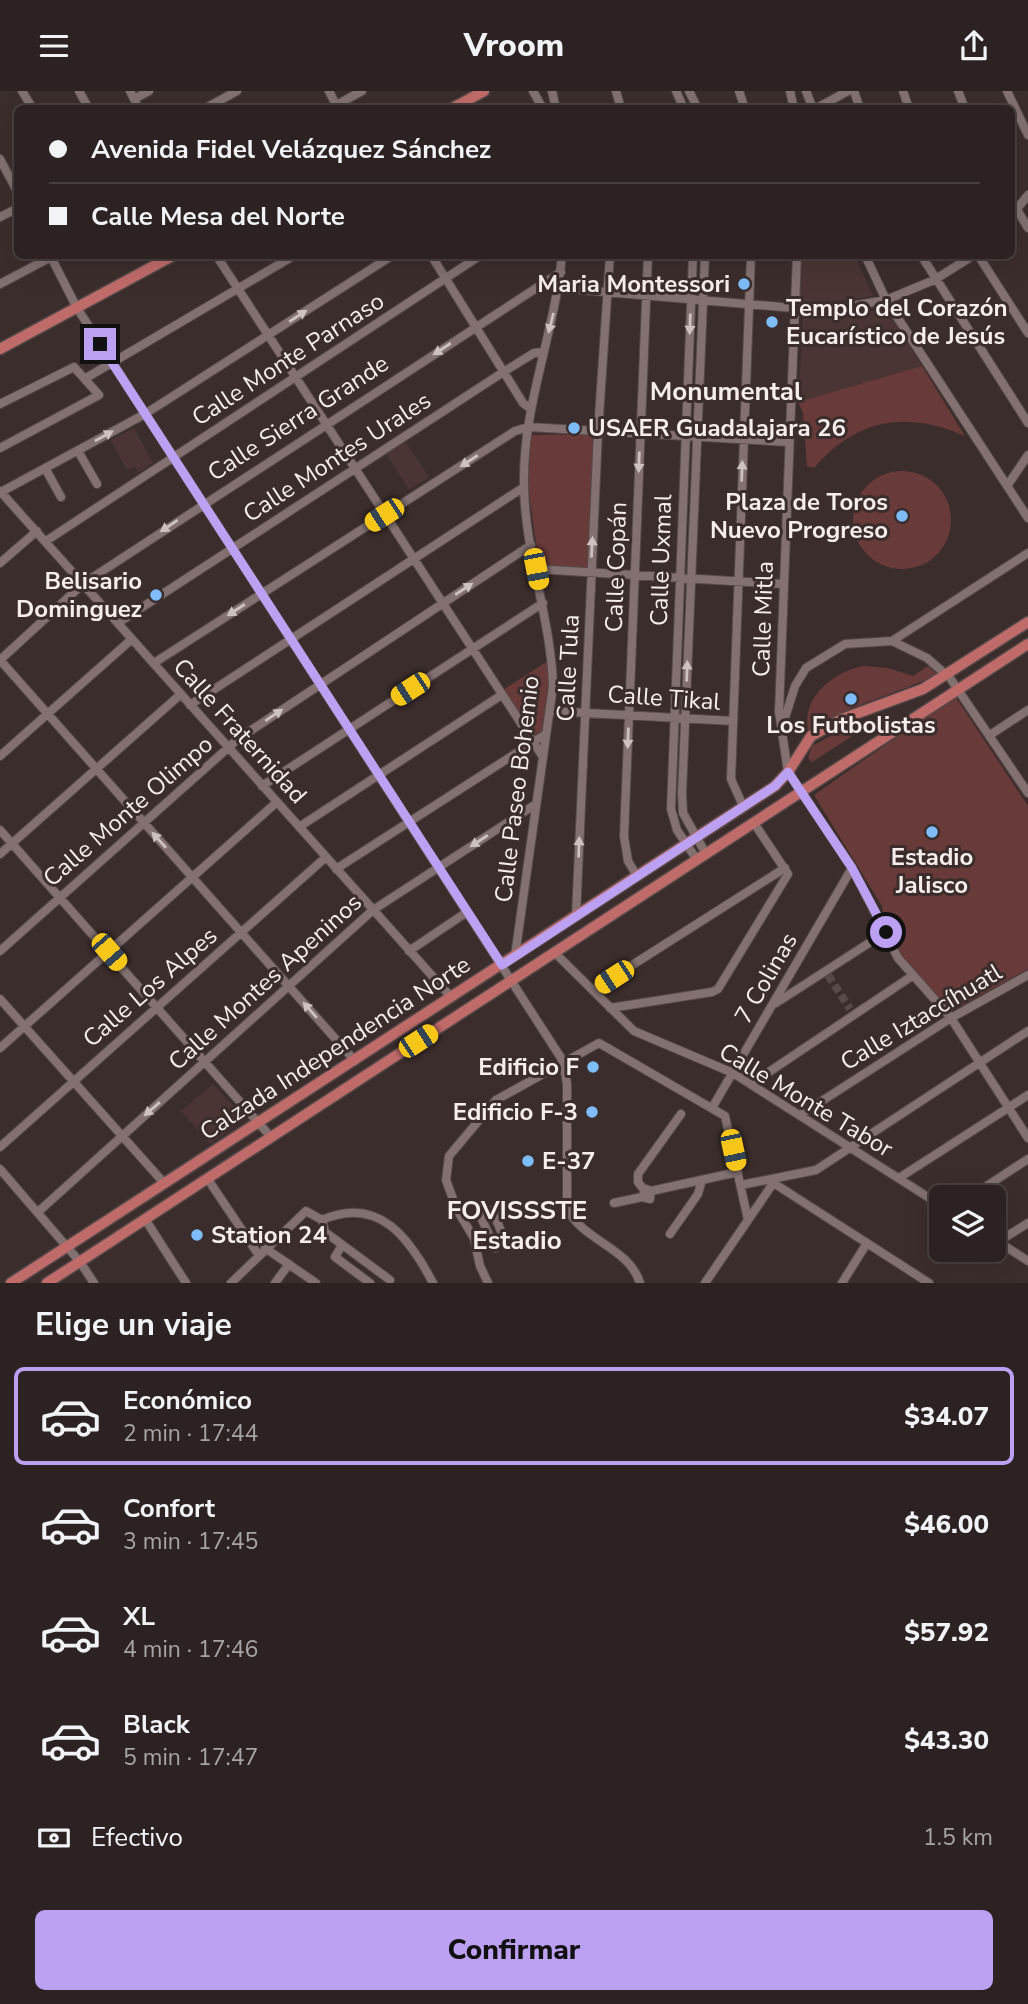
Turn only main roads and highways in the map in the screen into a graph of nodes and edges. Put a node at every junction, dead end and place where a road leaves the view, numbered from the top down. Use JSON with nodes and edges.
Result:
{"nodes":[{"id":1,"x":484,"y":91,"type":"edge"},
{"id":2,"x":458,"y":105,"type":"edge"},
{"id":3,"x":167,"y":259,"type":"edge"},
{"id":4,"x":0,"y":349,"type":"edge"},
{"id":5,"x":1028,"y":622,"type":"edge"},
{"id":6,"x":1028,"y":645,"type":"edge"},
{"id":7,"x":11,"y":1283,"type":"edge"},
{"id":8,"x":47,"y":1283,"type":"edge"}],
"edges":[{"from":1,"to":2,"type":"main road"},
{"from":3,"to":4,"type":"main road"},
{"from":5,"to":7,"type":"main road","name":"Calzada Independencia Norte"},
{"from":6,"to":8,"type":"main road","name":"Calzada Independencia Norte"}]}
